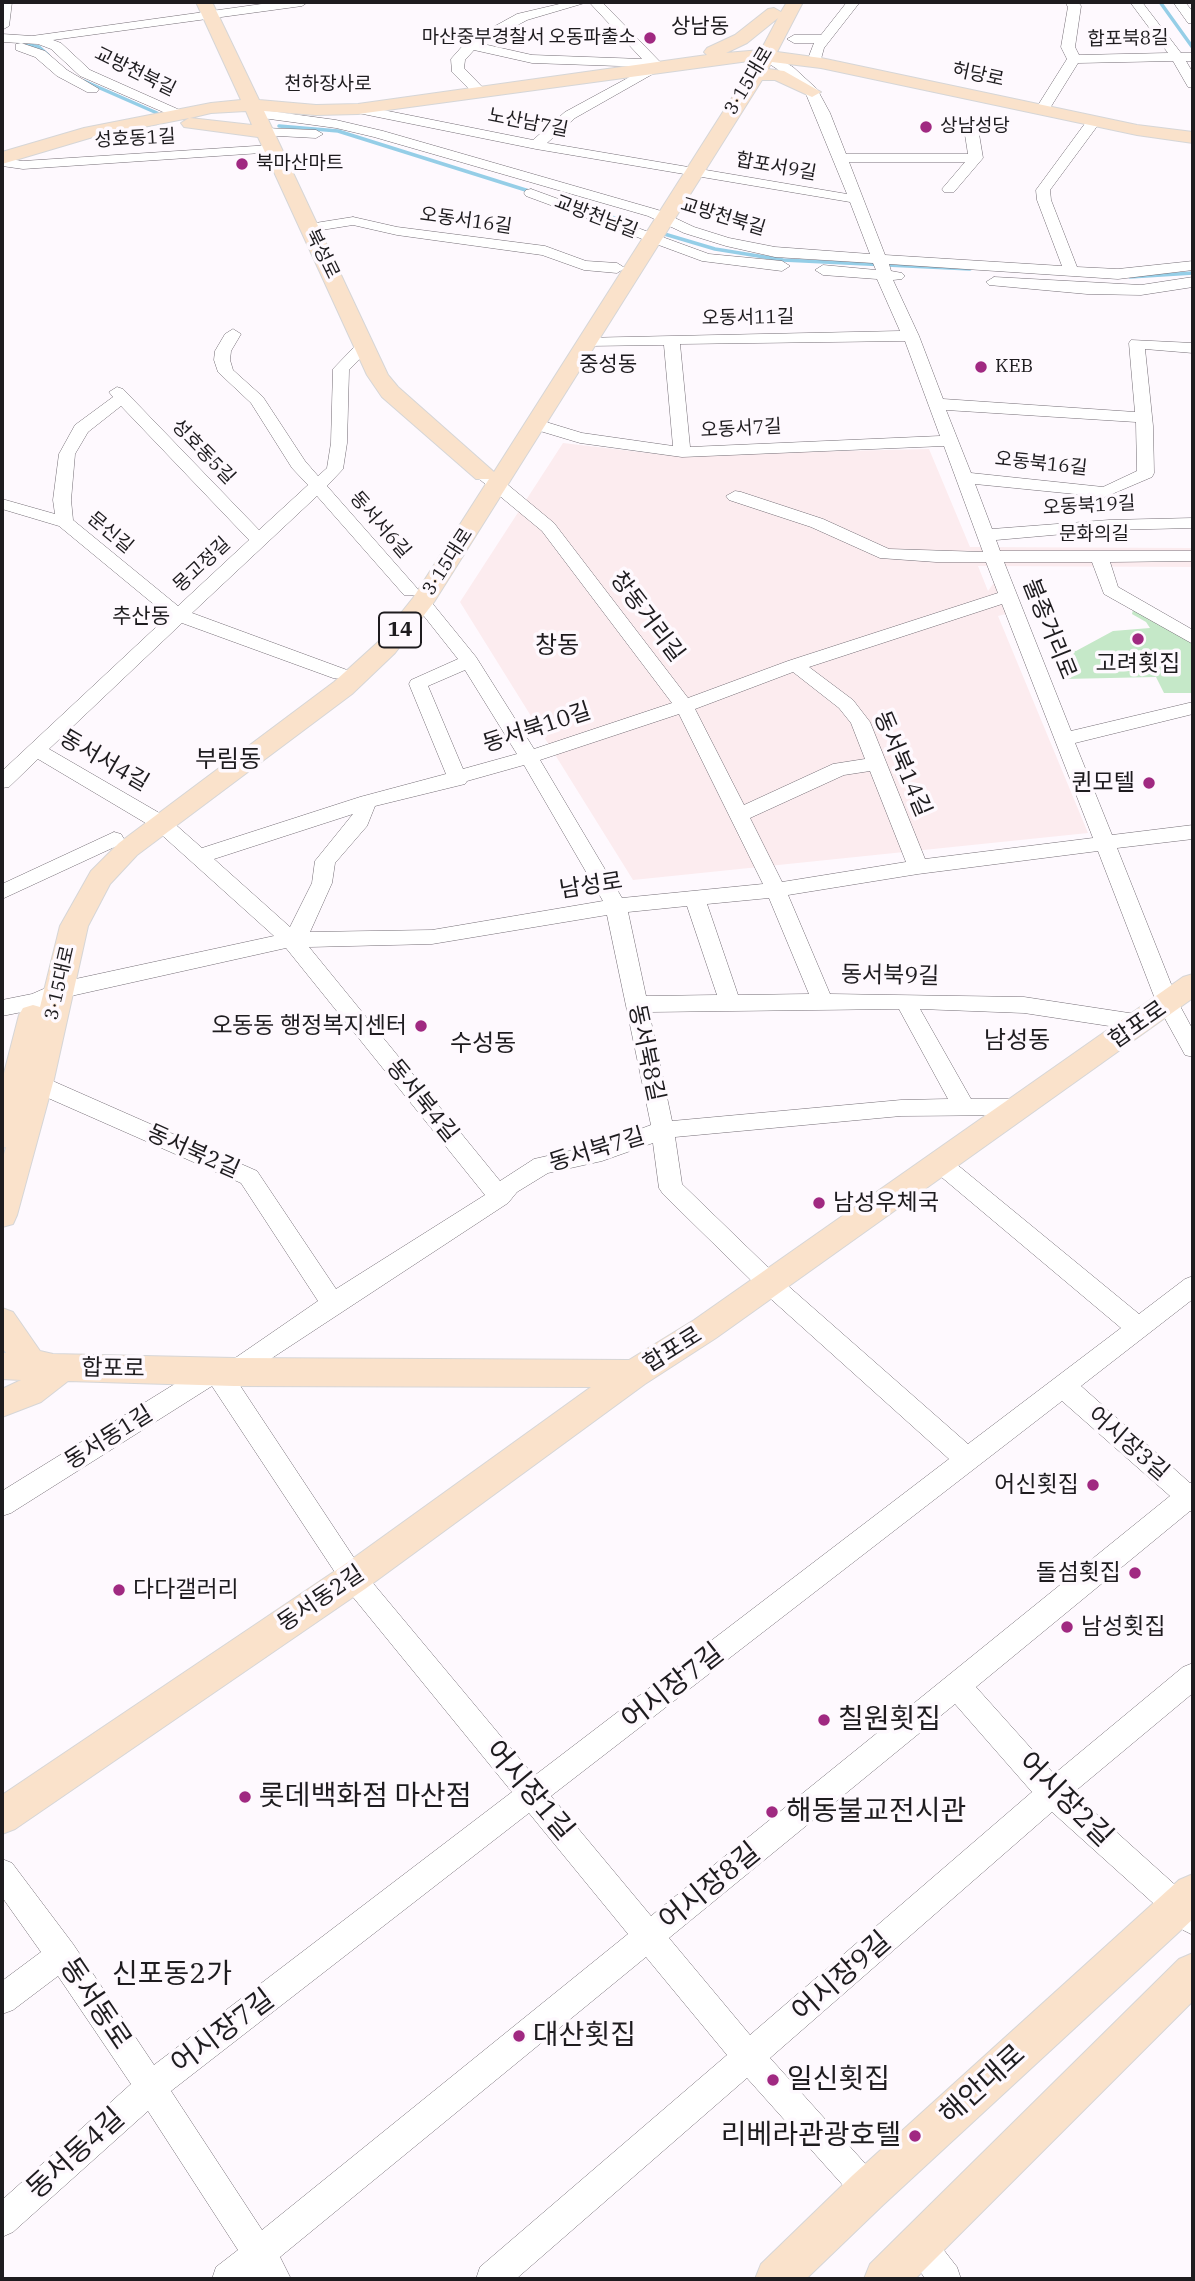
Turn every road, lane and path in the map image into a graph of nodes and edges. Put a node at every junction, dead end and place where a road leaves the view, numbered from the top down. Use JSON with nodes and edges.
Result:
{"nodes":[{"id":1,"x":6,"y":2,"type":"edge"},
{"id":2,"x":302,"y":2,"type":"edge"},
{"id":3,"x":582,"y":2,"type":"edge"},
{"id":4,"x":595,"y":2,"type":"edge"},
{"id":5,"x":854,"y":2,"type":"edge"},
{"id":6,"x":1071,"y":2,"type":"edge"},
{"id":7,"x":1136,"y":2,"type":"edge"},
{"id":8,"x":1179,"y":2,"type":"edge"},
{"id":9,"x":207,"y":8,"type":"edge"},
{"id":10,"x":785,"y":16,"type":"edge"},
{"id":11,"x":1193,"y":20,"type":"edge"},
{"id":12,"x":2,"y":26,"type":"edge"},
{"id":13,"x":2,"y":38,"type":"edge"},
{"id":14,"x":34,"y":39,"type":"junction"},
{"id":15,"x":824,"y":39,"type":"junction"},
{"id":16,"x":471,"y":45,"type":"junction"},
{"id":17,"x":21,"y":47,"type":"dead end"},
{"id":18,"x":816,"y":56,"type":"junction"},
{"id":19,"x":1185,"y":58,"type":"edge"},
{"id":20,"x":1074,"y":59,"type":"junction"},
{"id":21,"x":759,"y":62,"type":"junction"},
{"id":22,"x":663,"y":65,"type":"junction"},
{"id":23,"x":838,"y":66,"type":"junction"},
{"id":24,"x":1193,"y":84,"type":"edge"},
{"id":25,"x":243,"y":85,"type":"junction"},
{"id":26,"x":726,"y":85,"type":"junction"},
{"id":27,"x":813,"y":92,"type":"junction"},
{"id":28,"x":481,"y":93,"type":"junction"},
{"id":29,"x":358,"y":109,"type":"junction"},
{"id":30,"x":1042,"y":110,"type":"junction"},
{"id":31,"x":181,"y":113,"type":"junction"},
{"id":32,"x":155,"y":118,"type":"junction"},
{"id":33,"x":1094,"y":121,"type":"junction"},
{"id":34,"x":970,"y":122,"type":"dead end"},
{"id":35,"x":260,"y":125,"type":"junction"},
{"id":36,"x":1193,"y":138,"type":"edge"},
{"id":37,"x":536,"y":145,"type":"junction"},
{"id":38,"x":839,"y":158,"type":"junction"},
{"id":39,"x":976,"y":158,"type":"junction"},
{"id":40,"x":2,"y":160,"type":"edge"},
{"id":41,"x":686,"y":171,"type":"junction"},
{"id":42,"x":949,"y":190,"type":"dead end"},
{"id":43,"x":854,"y":198,"type":"junction"},
{"id":44,"x":652,"y":225,"type":"junction"},
{"id":45,"x":309,"y":228,"type":"junction"},
{"id":46,"x":1193,"y":265,"type":"edge"},
{"id":47,"x":882,"y":267,"type":"junction"},
{"id":48,"x":617,"y":268,"type":"junction"},
{"id":49,"x":1071,"y":271,"type":"junction"},
{"id":50,"x":1193,"y":282,"type":"edge"},
{"id":51,"x":233,"y":334,"type":"dead end"},
{"id":52,"x":911,"y":336,"type":"junction"},
{"id":53,"x":586,"y":341,"type":"junction"},
{"id":54,"x":672,"y":341,"type":"junction"},
{"id":55,"x":1137,"y":343,"type":"joint"},
{"id":56,"x":363,"y":347,"type":"junction"},
{"id":57,"x":1193,"y":348,"type":"edge"},
{"id":58,"x":937,"y":404,"type":"junction"},
{"id":59,"x":1142,"y":417,"type":"junction"},
{"id":60,"x":536,"y":424,"type":"junction"},
{"id":61,"x":952,"y":441,"type":"junction"},
{"id":62,"x":682,"y":452,"type":"junction"},
{"id":63,"x":966,"y":478,"type":"junction"},
{"id":64,"x":490,"y":480,"type":"junction"},
{"id":65,"x":318,"y":486,"type":"junction"},
{"id":66,"x":735,"y":496,"type":"dead end"},
{"id":67,"x":2,"y":504,"type":"edge"},
{"id":68,"x":65,"y":522,"type":"junction"},
{"id":69,"x":1193,"y":523,"type":"edge"},
{"id":70,"x":987,"y":535,"type":"junction"},
{"id":71,"x":259,"y":540,"type":"junction"},
{"id":72,"x":1099,"y":556,"type":"junction"},
{"id":73,"x":1193,"y":556,"type":"edge"},
{"id":74,"x":995,"y":557,"type":"junction"},
{"id":75,"x":1008,"y":596,"type":"junction"},
{"id":76,"x":416,"y":597,"type":"junction"},
{"id":77,"x":179,"y":615,"type":"junction"},
{"id":78,"x":1193,"y":638,"type":"edge"},
{"id":79,"x":469,"y":661,"type":"junction"},
{"id":80,"x":795,"y":665,"type":"junction"},
{"id":81,"x":340,"y":674,"type":"junction"},
{"id":82,"x":684,"y":706,"type":"junction"},
{"id":83,"x":1193,"y":708,"type":"edge"},
{"id":84,"x":1065,"y":739,"type":"junction"},
{"id":85,"x":36,"y":750,"type":"junction"},
{"id":86,"x":530,"y":757,"type":"junction"},
{"id":87,"x":876,"y":764,"type":"junction"},
{"id":88,"x":458,"y":779,"type":"junction"},
{"id":89,"x":2,"y":782,"type":"edge"},
{"id":90,"x":367,"y":802,"type":"junction"},
{"id":91,"x":740,"y":815,"type":"junction"},
{"id":92,"x":155,"y":819,"type":"junction"},
{"id":93,"x":1193,"y":832,"type":"edge"},
{"id":94,"x":114,"y":839,"type":"junction"},
{"id":95,"x":1105,"y":843,"type":"junction"},
{"id":96,"x":197,"y":857,"type":"junction"},
{"id":97,"x":918,"y":867,"type":"junction"},
{"id":98,"x":776,"y":890,"type":"junction"},
{"id":99,"x":2,"y":892,"type":"edge"},
{"id":100,"x":695,"y":898,"type":"junction"},
{"id":101,"x":615,"y":906,"type":"junction"},
{"id":102,"x":291,"y":940,"type":"junction"},
{"id":103,"x":1193,"y":985,"type":"edge"},
{"id":104,"x":47,"y":996,"type":"junction"},
{"id":105,"x":905,"y":1001,"type":"junction"},
{"id":106,"x":730,"y":1002,"type":"junction"},
{"id":107,"x":823,"y":1002,"type":"junction"},
{"id":108,"x":636,"y":1004,"type":"junction"},
{"id":109,"x":1168,"y":1004,"type":"junction"},
{"id":110,"x":2,"y":1008,"type":"edge"},
{"id":111,"x":1142,"y":1023,"type":"junction"},
{"id":112,"x":1193,"y":1049,"type":"edge"},
{"id":113,"x":28,"y":1079,"type":"junction"},
{"id":114,"x":964,"y":1107,"type":"junction"},
{"id":115,"x":1021,"y":1107,"type":"junction"},
{"id":116,"x":663,"y":1130,"type":"junction"},
{"id":117,"x":2,"y":1137,"type":"edge"},
{"id":118,"x":941,"y":1164,"type":"junction"},
{"id":119,"x":500,"y":1197,"type":"junction"},
{"id":120,"x":2,"y":1215,"type":"edge"},
{"id":121,"x":770,"y":1284,"type":"junction"},
{"id":122,"x":1193,"y":1286,"type":"edge"},
{"id":123,"x":332,"y":1303,"type":"junction"},
{"id":124,"x":2,"y":1321,"type":"edge"},
{"id":125,"x":1138,"y":1328,"type":"junction"},
{"id":126,"x":2,"y":1366,"type":"edge"},
{"id":127,"x":60,"y":1368,"type":"junction"},
{"id":128,"x":225,"y":1371,"type":"junction"},
{"id":129,"x":634,"y":1374,"type":"junction"},
{"id":130,"x":1063,"y":1387,"type":"junction"},
{"id":131,"x":2,"y":1403,"type":"edge"},
{"id":132,"x":968,"y":1460,"type":"junction"},
{"id":133,"x":1192,"y":1497,"type":"edge"},
{"id":134,"x":2,"y":1505,"type":"edge"},
{"id":135,"x":353,"y":1578,"type":"junction"},
{"id":136,"x":1193,"y":1676,"type":"edge"},
{"id":137,"x":958,"y":1687,"type":"junction"},
{"id":138,"x":1052,"y":1793,"type":"junction"},
{"id":139,"x":533,"y":1796,"type":"junction"},
{"id":140,"x":2,"y":1816,"type":"edge"},
{"id":141,"x":2,"y":1873,"type":"edge"},
{"id":142,"x":1188,"y":1907,"type":"edge"},
{"id":143,"x":649,"y":1937,"type":"junction"},
{"id":144,"x":62,"y":1955,"type":"junction"},
{"id":145,"x":1193,"y":1973,"type":"edge"},
{"id":146,"x":2,"y":1998,"type":"edge"},
{"id":147,"x":749,"y":2058,"type":"junction"},
{"id":148,"x":151,"y":2087,"type":"junction"},
{"id":149,"x":868,"y":2190,"type":"junction"},
{"id":150,"x":2,"y":2221,"type":"edge"},
{"id":151,"x":921,"y":2246,"type":"junction"},
{"id":152,"x":267,"y":2267,"type":"edge"},
{"id":153,"x":228,"y":2279,"type":"edge"},
{"id":154,"x":492,"y":2279,"type":"edge"},
{"id":155,"x":776,"y":2279,"type":"edge"},
{"id":156,"x":886,"y":2279,"type":"edge"},
{"id":157,"x":945,"y":2279,"type":"edge"}],
"edges":[{"from":1,"to":12,"type":"street"},
{"from":2,"to":9,"type":"street"},
{"from":3,"to":16,"type":"street"},
{"from":4,"to":22,"type":"street"},
{"from":5,"to":15,"type":"street"},
{"from":6,"to":20,"type":"street"},
{"from":7,"to":19,"type":"street"},
{"from":8,"to":11,"type":"street"},
{"from":9,"to":14,"type":"street"},
{"from":9,"to":25,"type":"main road","name":"북성로"},
{"from":10,"to":15,"type":"street"},
{"from":10,"to":18,"type":"main road"},
{"from":10,"to":21,"type":"main road","name":"3·15대로","number":"14"},
{"from":10,"to":22,"type":"main road"},
{"from":13,"to":14,"type":"street","name":"교방천북길"},
{"from":14,"to":31,"type":"street","name":"교방천북길"},
{"from":15,"to":18,"type":"street"},
{"from":16,"to":22,"type":"street"},
{"from":16,"to":28,"type":"street"},
{"from":17,"to":32,"type":"street","name":"교방천남길"},
{"from":18,"to":23,"type":"main road"},
{"from":19,"to":20,"type":"street","name":"합포북8길"},
{"from":19,"to":24,"type":"street"},
{"from":20,"to":30,"type":"street"},
{"from":21,"to":22,"type":"main road","name":"천하장사로"},
{"from":21,"to":23,"type":"main road","name":"허당로"},
{"from":21,"to":26,"type":"main road","name":"3·15대로","number":"14"},
{"from":21,"to":27,"type":"main road"},
{"from":21,"to":41,"type":"main road","name":"3·15대로","number":"14"},
{"from":22,"to":26,"type":"main road"},
{"from":22,"to":28,"type":"main road","name":"천하장사로"},
{"from":22,"to":37,"type":"street","name":"천하장사로"},
{"from":23,"to":27,"type":"main road"},
{"from":23,"to":30,"type":"main road","name":"허당로"},
{"from":25,"to":29,"type":"main road"},
{"from":25,"to":31,"type":"main road"},
{"from":25,"to":35,"type":"main road","name":"북성로"},
{"from":26,"to":41,"type":"main road","name":"3·15대로","number":"14"},
{"from":27,"to":38,"type":"street","name":"불종거리로"},
{"from":28,"to":29,"type":"main road","name":"천하장사로"},
{"from":29,"to":35,"type":"main road","name":"천하장사로"},
{"from":29,"to":37,"type":"street","name":"노산남7길"},
{"from":30,"to":33,"type":"main road","name":"허당로"},
{"from":31,"to":32,"type":"main road","name":"천하장사로"},
{"from":31,"to":35,"type":"main road","name":"천하장사로"},
{"from":32,"to":35,"type":"main road","name":"교방천남길"},
{"from":32,"to":40,"type":"main road","name":"천하장사로"},
{"from":33,"to":36,"type":"main road","name":"허당로"},
{"from":33,"to":49,"type":"street"},
{"from":34,"to":39,"type":"street"},
{"from":35,"to":40,"type":"street","name":"성호동1길"},
{"from":35,"to":44,"type":"street","name":"교방천남길"},
{"from":35,"to":44,"type":"street","name":"교방천북길"},
{"from":35,"to":45,"type":"main road","name":"북성로"},
{"from":37,"to":41,"type":"street","name":"노산남7길"},
{"from":38,"to":39,"type":"street"},
{"from":38,"to":43,"type":"street","name":"불종거리로"},
{"from":39,"to":42,"type":"street"},
{"from":41,"to":43,"type":"street","name":"합포서9길"},
{"from":41,"to":44,"type":"main road","name":"3·15대로","number":"14"},
{"from":43,"to":47,"type":"street","name":"불종거리로"},
{"from":44,"to":47,"type":"street","name":"교방천북길"},
{"from":44,"to":47,"type":"street","name":"교방천남길"},
{"from":44,"to":48,"type":"main road","name":"3·15대로","number":"14"},
{"from":44,"to":53,"type":"main road","name":"3·15대로","number":"14"},
{"from":45,"to":48,"type":"street","name":"오동서16길"},
{"from":45,"to":56,"type":"main road","name":"북성로"},
{"from":46,"to":49,"type":"street","name":"교방천북길"},
{"from":47,"to":49,"type":"street","name":"교방천북길"},
{"from":47,"to":50,"type":"street","name":"교방천남길"},
{"from":47,"to":52,"type":"street","name":"불종거리로"},
{"from":48,"to":64,"type":"main road","name":"3·15대로","number":"14"},
{"from":51,"to":65,"type":"street","name":"동서서6길"},
{"from":52,"to":54,"type":"street","name":"오동서11길"},
{"from":52,"to":58,"type":"street","name":"불종거리로"},
{"from":53,"to":54,"type":"street","name":"오동서11길"},
{"from":53,"to":60,"type":"main road","name":"3·15대로","number":"14"},
{"from":54,"to":62,"type":"street"},
{"from":55,"to":57,"type":"street"},
{"from":55,"to":59,"type":"street","name":"오동북16길"},
{"from":56,"to":64,"type":"main road","name":"북성로"},
{"from":56,"to":65,"type":"street","name":"몽고정길"},
{"from":58,"to":59,"type":"street"},
{"from":58,"to":61,"type":"street","name":"불종거리로"},
{"from":59,"to":63,"type":"street","name":"오동북16길"},
{"from":60,"to":62,"type":"street","name":"오동서7길"},
{"from":60,"to":64,"type":"main road","name":"3·15대로","number":"14"},
{"from":61,"to":62,"type":"street","name":"오동서7길"},
{"from":61,"to":63,"type":"street","name":"불종거리로"},
{"from":63,"to":70,"type":"street","name":"불종거리로"},
{"from":64,"to":76,"type":"main road","name":"3·15대로","number":"14"},
{"from":64,"to":82,"type":"street","name":"창동거리길"},
{"from":65,"to":71,"type":"street","name":"몽고정길"},
{"from":65,"to":76,"type":"street","name":"동서서6길"},
{"from":66,"to":74,"type":"street","name":"문화의길"},
{"from":67,"to":68,"type":"street","name":"문신길"},
{"from":68,"to":71,"type":"street","name":"성호동5길"},
{"from":68,"to":77,"type":"street","name":"문신길"},
{"from":69,"to":70,"type":"street","name":"오동북19길"},
{"from":70,"to":74,"type":"street","name":"불종거리로"},
{"from":71,"to":77,"type":"street","name":"몽고정길"},
{"from":72,"to":73,"type":"street","name":"문화의길"},
{"from":72,"to":74,"type":"street","name":"문화의길"},
{"from":72,"to":78,"type":"street"},
{"from":74,"to":75,"type":"street","name":"불종거리로"},
{"from":75,"to":80,"type":"street","name":"동서북10길"},
{"from":75,"to":84,"type":"street","name":"불종거리로"},
{"from":76,"to":79,"type":"street","name":"동서서6길"},
{"from":76,"to":81,"type":"main road","name":"3·15대로","number":"14"},
{"from":76,"to":92,"type":"main road","name":"3·15대로","number":"14"},
{"from":77,"to":81,"type":"street","name":"문신길"},
{"from":77,"to":85,"type":"street","name":"몽고정길"},
{"from":79,"to":86,"type":"street","name":"동서서6길"},
{"from":79,"to":88,"type":"street"},
{"from":80,"to":82,"type":"street","name":"동서북10길"},
{"from":80,"to":87,"type":"street","name":"동서북14길"},
{"from":81,"to":92,"type":"main road","name":"3·15대로","number":"14"},
{"from":82,"to":86,"type":"street","name":"동서북10길"},
{"from":82,"to":91,"type":"street","name":"창동거리길"},
{"from":83,"to":84,"type":"street"},
{"from":84,"to":95,"type":"street","name":"불종거리로"},
{"from":85,"to":89,"type":"street","name":"몽고정길"},
{"from":85,"to":92,"type":"street","name":"동서서4길"},
{"from":86,"to":88,"type":"street","name":"동서북10길"},
{"from":86,"to":101,"type":"street","name":"동서북8길"},
{"from":87,"to":91,"type":"street"},
{"from":87,"to":97,"type":"street","name":"동서북14길"},
{"from":88,"to":90,"type":"street","name":"동서북10길"},
{"from":90,"to":96,"type":"street","name":"동서북10길"},
{"from":90,"to":102,"type":"street"},
{"from":91,"to":98,"type":"street","name":"창동거리길"},
{"from":92,"to":94,"type":"main road","name":"3·15대로","number":"14"},
{"from":92,"to":96,"type":"street"},
{"from":92,"to":104,"type":"main road","name":"3·15대로","number":"14"},
{"from":93,"to":95,"type":"street","name":"남성로"},
{"from":94,"to":99,"type":"street"},
{"from":94,"to":104,"type":"main road","name":"3·15대로","number":"14"},
{"from":95,"to":97,"type":"street","name":"남성로"},
{"from":95,"to":109,"type":"street","name":"불종거리로"},
{"from":96,"to":102,"type":"street"},
{"from":97,"to":98,"type":"street","name":"남성로"},
{"from":98,"to":100,"type":"street","name":"남성로"},
{"from":98,"to":107,"type":"street","name":"창동거리길"},
{"from":100,"to":101,"type":"street","name":"남성로"},
{"from":100,"to":106,"type":"street"},
{"from":101,"to":102,"type":"street","name":"남성로"},
{"from":101,"to":108,"type":"street","name":"동서북8길"},
{"from":102,"to":104,"type":"street","name":"남성로"},
{"from":102,"to":119,"type":"street","name":"동서북4길"},
{"from":103,"to":109,"type":"main road","name":"합포로"},
{"from":104,"to":110,"type":"street","name":"남성로"},
{"from":104,"to":113,"type":"main road","name":"3·15대로","number":"14"},
{"from":105,"to":107,"type":"street","name":"동서북9길"},
{"from":105,"to":111,"type":"street","name":"동서북9길"},
{"from":105,"to":114,"type":"street"},
{"from":106,"to":107,"type":"street","name":"동서북9길"},
{"from":106,"to":108,"type":"street","name":"동서북9길"},
{"from":108,"to":116,"type":"street","name":"동서북8길"},
{"from":109,"to":111,"type":"main road","name":"합포로"},
{"from":109,"to":112,"type":"street","name":"불종거리로"},
{"from":111,"to":115,"type":"main road","name":"합포로"},
{"from":113,"to":117,"type":"main road","name":"3·15대로","number":"14"},
{"from":113,"to":120,"type":"main road","name":"3·15대로","number":"14"},
{"from":113,"to":123,"type":"street","name":"동서북2길"},
{"from":114,"to":115,"type":"street","name":"동서북7길"},
{"from":114,"to":116,"type":"street","name":"동서북7길"},
{"from":115,"to":118,"type":"main road","name":"합포로"},
{"from":116,"to":119,"type":"street","name":"동서북7길"},
{"from":116,"to":121,"type":"street","name":"동서북8길"},
{"from":118,"to":121,"type":"main road","name":"합포로"},
{"from":118,"to":125,"type":"street"},
{"from":119,"to":123,"type":"street","name":"동서북7길"},
{"from":121,"to":129,"type":"main road","name":"합포로"},
{"from":121,"to":132,"type":"street","name":"동서북8길"},
{"from":122,"to":125,"type":"street","name":"어시장7길"},
{"from":123,"to":128,"type":"street","name":"동서북7길"},
{"from":124,"to":127,"type":"main road"},
{"from":125,"to":130,"type":"street","name":"어시장7길"},
{"from":126,"to":127,"type":"main road","name":"합포로"},
{"from":127,"to":128,"type":"main road","name":"합포로"},
{"from":127,"to":131,"type":"main road"},
{"from":128,"to":129,"type":"main road","name":"합포로"},
{"from":128,"to":134,"type":"street","name":"동서동1길"},
{"from":128,"to":135,"type":"street","name":"어시장1길"},
{"from":129,"to":135,"type":"main road","name":"동서동2길"},
{"from":130,"to":132,"type":"street","name":"어시장7길"},
{"from":130,"to":133,"type":"street","name":"어시장3길"},
{"from":132,"to":139,"type":"street","name":"어시장7길"},
{"from":133,"to":137,"type":"street","name":"어시장8길"},
{"from":135,"to":139,"type":"street","name":"어시장1길"},
{"from":135,"to":140,"type":"main road","name":"동서동2길"},
{"from":136,"to":138,"type":"street","name":"어시장9길"},
{"from":137,"to":138,"type":"street","name":"어시장2길"},
{"from":137,"to":143,"type":"street","name":"어시장8길"},
{"from":138,"to":142,"type":"street","name":"어시장2길"},
{"from":138,"to":147,"type":"street","name":"어시장9길"},
{"from":139,"to":143,"type":"street","name":"어시장1길"},
{"from":139,"to":148,"type":"street","name":"어시장7길"},
{"from":141,"to":144,"type":"street","name":"동서동로"},
{"from":142,"to":149,"type":"main road","name":"해안대로"},
{"from":143,"to":147,"type":"street","name":"어시장1길"},
{"from":143,"to":152,"type":"street","name":"어시장8길"},
{"from":144,"to":146,"type":"street"},
{"from":144,"to":148,"type":"street","name":"동서동로"},
{"from":145,"to":151,"type":"main road"},
{"from":147,"to":149,"type":"street","name":"어시장1길"},
{"from":147,"to":154,"type":"street","name":"어시장9길"},
{"from":148,"to":150,"type":"street","name":"동서동4길"},
{"from":148,"to":152,"type":"street","name":"동서동로"},
{"from":149,"to":155,"type":"main road","name":"해안대로"},
{"from":151,"to":156,"type":"main road"},
{"from":151,"to":157,"type":"street"},
{"from":152,"to":153,"type":"street"}]}
